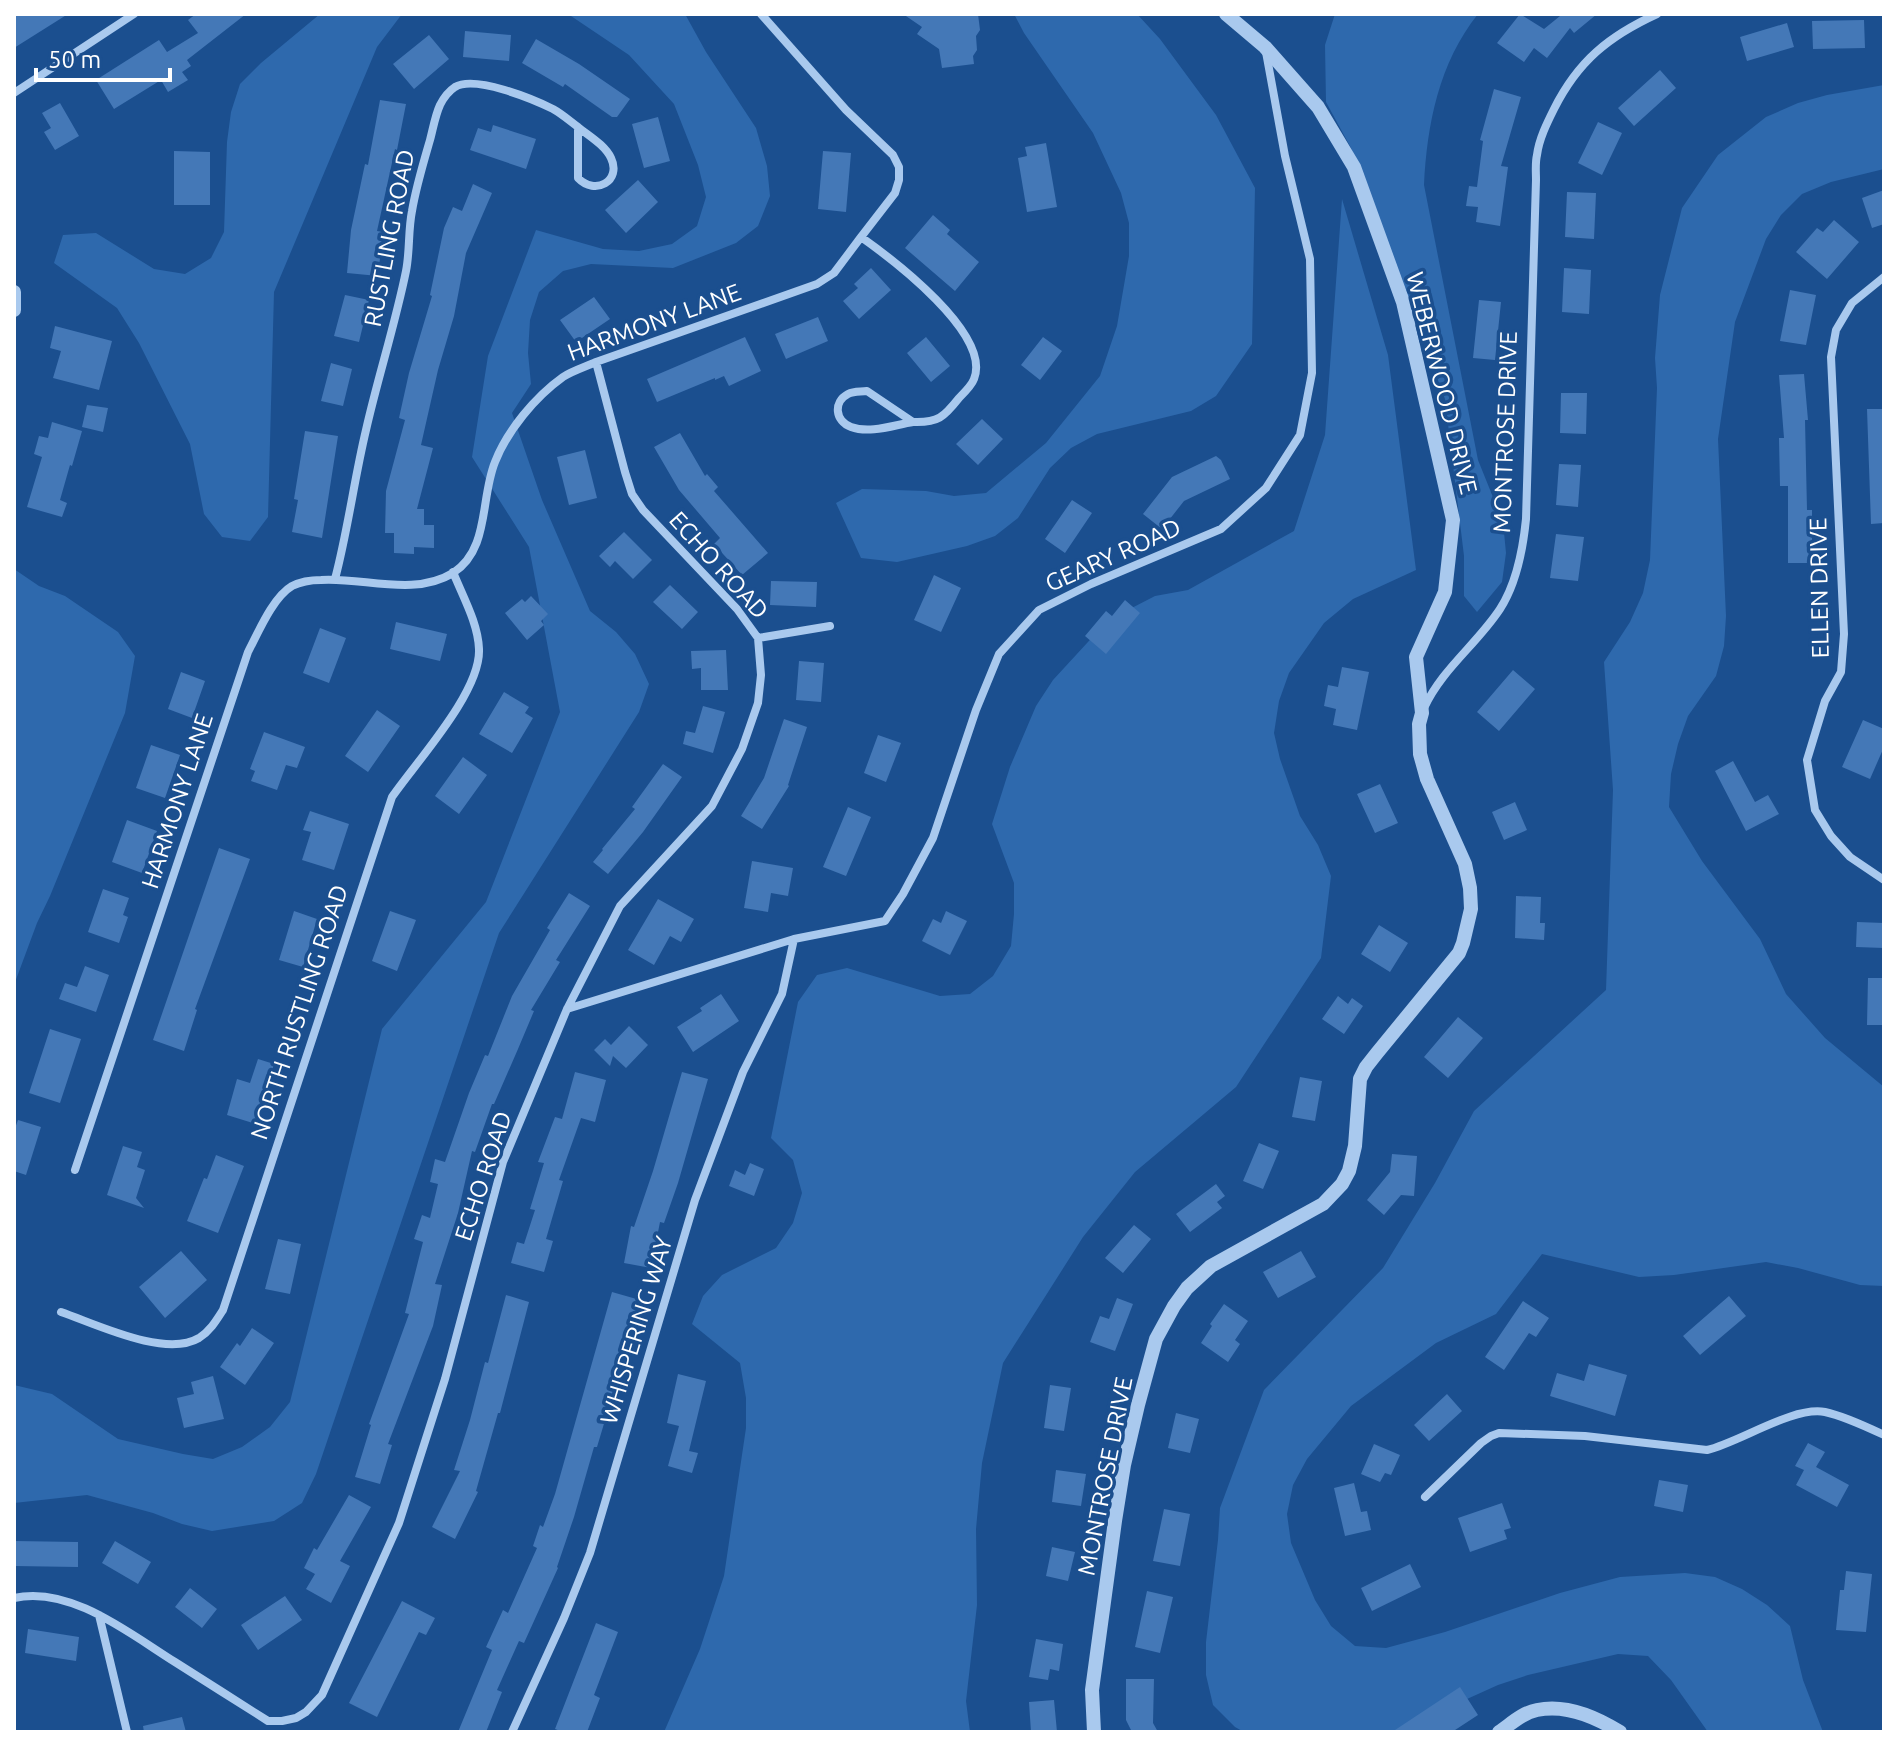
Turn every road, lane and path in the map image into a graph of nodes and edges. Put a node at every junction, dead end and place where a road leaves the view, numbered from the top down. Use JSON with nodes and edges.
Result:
{"nodes":[{"id":1,"x":134,"y":14,"type":"edge"},
{"id":2,"x":761,"y":14,"type":"edge"},
{"id":3,"x":1226,"y":14,"type":"edge"},
{"id":4,"x":1657,"y":14,"type":"edge"},
{"id":5,"x":1265,"y":47,"type":"junction"},
{"id":6,"x":14,"y":93,"type":"edge"},
{"id":7,"x":578,"y":127,"type":"junction"},
{"id":8,"x":861,"y":237,"type":"junction"},
{"id":9,"x":1884,"y":277,"type":"edge"},
{"id":10,"x":14,"y":292,"type":"edge"},
{"id":11,"x":14,"y":310,"type":"edge"},
{"id":12,"x":596,"y":362,"type":"junction"},
{"id":13,"x":913,"y":422,"type":"junction"},
{"id":14,"x":453,"y":572,"type":"junction"},
{"id":15,"x":335,"y":579,"type":"junction"},
{"id":16,"x":830,"y":626,"type":"dead end"},
{"id":17,"x":758,"y":638,"type":"junction"},
{"id":18,"x":1422,"y":713,"type":"junction"},
{"id":19,"x":1884,"y":880,"type":"edge"},
{"id":20,"x":794,"y":939,"type":"junction"},
{"id":21,"x":567,"y":1009,"type":"junction"},
{"id":22,"x":75,"y":1170,"type":"dead end"},
{"id":23,"x":61,"y":1312,"type":"dead end"},
{"id":24,"x":1884,"y":1435,"type":"edge"},
{"id":25,"x":1425,"y":1497,"type":"dead end"},
{"id":26,"x":14,"y":1598,"type":"edge"},
{"id":27,"x":99,"y":1615,"type":"junction"},
{"id":28,"x":127,"y":1732,"type":"edge"},
{"id":29,"x":512,"y":1732,"type":"edge"},
{"id":30,"x":1094,"y":1732,"type":"edge"},
{"id":31,"x":1499,"y":1732,"type":"edge"},
{"id":32,"x":1620,"y":1732,"type":"edge"}],
"edges":[{"from":1,"to":6,"type":"street"},
{"from":2,"to":8,"type":"street","name":"HARMONY LANE"},
{"from":3,"to":5,"type":"street","name":"WEBERWOOD DRIVE"},
{"from":4,"to":18,"type":"street","name":"MONTROSE DRIVE"},
{"from":5,"to":18,"type":"street","name":"WEBERWOOD DRIVE"},
{"from":5,"to":20,"type":"street","name":"GEARY ROAD"},
{"from":7,"to":7,"type":"street","name":"RUSTLING ROAD"},
{"from":7,"to":15,"type":"street","name":"RUSTLING ROAD"},
{"from":8,"to":12,"type":"street","name":"HARMONY LANE"},
{"from":8,"to":13,"type":"street"},
{"from":9,"to":19,"type":"street","name":"ELLEN DRIVE"},
{"from":10,"to":11,"type":"street"},
{"from":12,"to":14,"type":"street","name":"HARMONY LANE"},
{"from":12,"to":17,"type":"street","name":"ECHO ROAD"},
{"from":13,"to":13,"type":"street"},
{"from":14,"to":15,"type":"street","name":"HARMONY LANE"},
{"from":14,"to":23,"type":"street","name":"NORTH RUSTLING ROAD"},
{"from":15,"to":22,"type":"street","name":"HARMONY LANE"},
{"from":16,"to":17,"type":"street"},
{"from":17,"to":21,"type":"street","name":"ECHO ROAD"},
{"from":18,"to":30,"type":"street","name":"MONTROSE DRIVE"},
{"from":20,"to":21,"type":"street","name":"GEARY ROAD"},
{"from":20,"to":29,"type":"street","name":"WHISPERING WAY"},
{"from":21,"to":27,"type":"street","name":"ECHO ROAD"},
{"from":24,"to":25,"type":"street"},
{"from":26,"to":27,"type":"street","name":"ECHO ROAD"},
{"from":27,"to":28,"type":"street"},
{"from":31,"to":32,"type":"street"}]}
